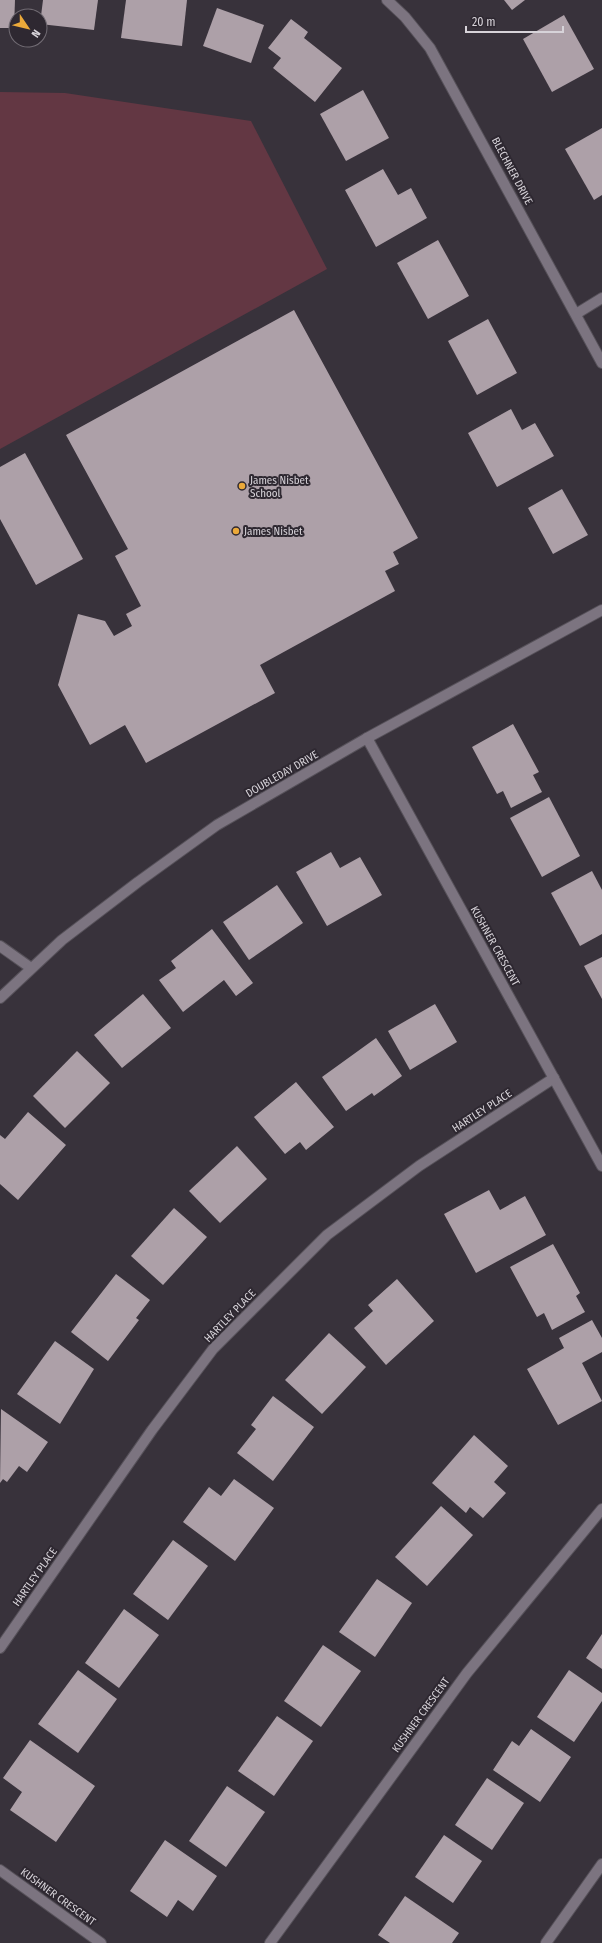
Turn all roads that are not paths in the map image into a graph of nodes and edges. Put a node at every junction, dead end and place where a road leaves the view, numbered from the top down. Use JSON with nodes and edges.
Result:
{"nodes":[{"id":1,"x":387,"y":0,"type":"edge"},
{"id":2,"x":602,"y":298,"type":"edge"},
{"id":3,"x":576,"y":314,"type":"junction"},
{"id":4,"x":602,"y":363,"type":"edge"},
{"id":5,"x":602,"y":610,"type":"edge"},
{"id":6,"x":367,"y":738,"type":"junction"},
{"id":7,"x":0,"y":946,"type":"edge"},
{"id":8,"x":31,"y":968,"type":"junction"},
{"id":9,"x":0,"y":998,"type":"edge"},
{"id":10,"x":554,"y":1078,"type":"junction"},
{"id":11,"x":602,"y":1166,"type":"edge"},
{"id":12,"x":602,"y":1509,"type":"edge"},
{"id":13,"x":0,"y":1648,"type":"edge"},
{"id":14,"x":602,"y":1864,"type":"edge"},
{"id":15,"x":0,"y":1870,"type":"edge"},
{"id":16,"x":598,"y":1877,"type":"edge"},
{"id":17,"x":101,"y":1943,"type":"edge"},
{"id":18,"x":270,"y":1943,"type":"edge"},
{"id":19,"x":546,"y":1943,"type":"edge"}],
"edges":[{"from":1,"to":3,"type":"street","name":"BLECHNER DRIVE"},
{"from":2,"to":3,"type":"street"},
{"from":3,"to":4,"type":"street","name":"BLECHNER DRIVE"},
{"from":5,"to":6,"type":"street","name":"DOUBLEDAY DRIVE"},
{"from":6,"to":8,"type":"street","name":"DOUBLEDAY DRIVE"},
{"from":6,"to":10,"type":"street","name":"KUSHNER CRESCENT"},
{"from":7,"to":8,"type":"street"},
{"from":8,"to":9,"type":"street","name":"DOUBLEDAY DRIVE"},
{"from":10,"to":11,"type":"street","name":"KUSHNER CRESCENT"},
{"from":10,"to":13,"type":"street","name":"HARTLEY PLACE"},
{"from":12,"to":18,"type":"street","name":"KUSHNER CRESCENT"},
{"from":14,"to":16,"type":"street"},
{"from":15,"to":17,"type":"street","name":"KUSHNER CRESCENT"},
{"from":16,"to":19,"type":"street"}]}
